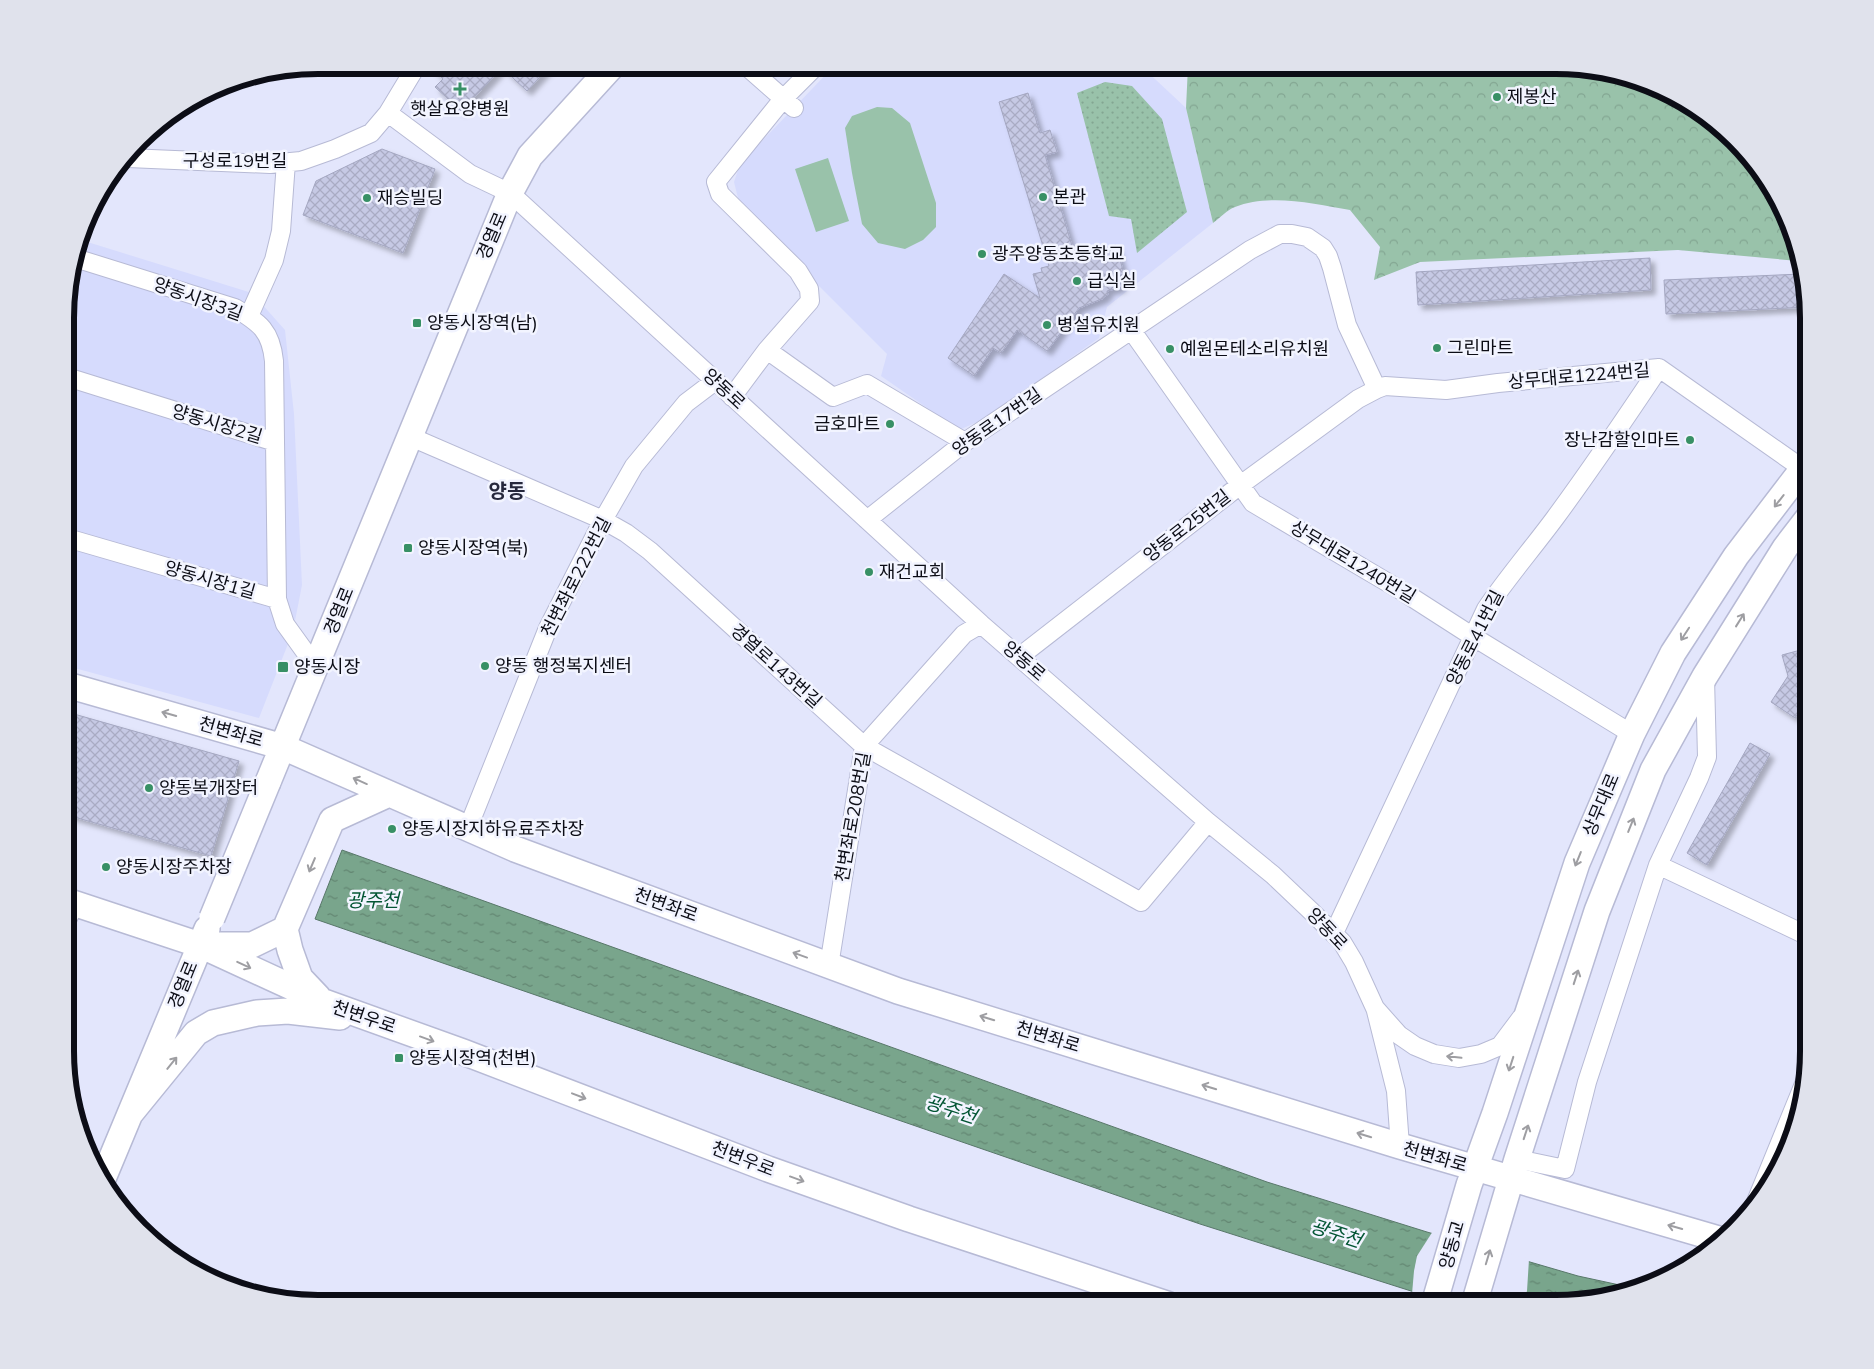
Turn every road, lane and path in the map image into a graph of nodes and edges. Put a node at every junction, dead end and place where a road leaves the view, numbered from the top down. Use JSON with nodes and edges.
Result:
{"nodes":[{"id":1,"x":412,"y":74,"type":"edge"},
{"id":2,"x":606,"y":74,"type":"edge"},
{"id":3,"x":755,"y":74,"type":"edge"},
{"id":4,"x":810,"y":74,"type":"edge"},
{"id":5,"x":788,"y":104,"type":"junction"},
{"id":6,"x":388,"y":113,"type":"junction"},
{"id":7,"x":133,"y":158,"type":"edge"},
{"id":8,"x":286,"y":162,"type":"junction"},
{"id":9,"x":510,"y":193,"type":"junction"},
{"id":10,"x":81,"y":260,"type":"edge"},
{"id":11,"x":248,"y":316,"type":"junction"},
{"id":12,"x":1132,"y":331,"type":"junction"},
{"id":13,"x":767,"y":350,"type":"junction"},
{"id":14,"x":1659,"y":368,"type":"junction"},
{"id":15,"x":74,"y":378,"type":"edge"},
{"id":16,"x":715,"y":381,"type":"junction"},
{"id":17,"x":1377,"y":389,"type":"junction"},
{"id":18,"x":732,"y":397,"type":"junction"},
{"id":19,"x":1358,"y":399,"type":"joint"},
{"id":20,"x":411,"y":436,"type":"junction"},
{"id":21,"x":275,"y":442,"type":"junction"},
{"id":22,"x":965,"y":442,"type":"junction"},
{"id":23,"x":1800,"y":462,"type":"edge"},
{"id":24,"x":1800,"y":474,"type":"edge"},
{"id":25,"x":1239,"y":486,"type":"junction"},
{"id":26,"x":603,"y":520,"type":"junction"},
{"id":27,"x":867,"y":520,"type":"junction"},
{"id":28,"x":1800,"y":528,"type":"edge"},
{"id":29,"x":74,"y":540,"type":"edge"},
{"id":30,"x":277,"y":599,"type":"junction"},
{"id":31,"x":981,"y":624,"type":"junction"},
{"id":32,"x":1472,"y":636,"type":"junction"},
{"id":33,"x":1019,"y":656,"type":"junction"},
{"id":34,"x":316,"y":666,"type":"junction"},
{"id":35,"x":1705,"y":676,"type":"junction"},
{"id":36,"x":74,"y":687,"type":"edge"},
{"id":37,"x":1632,"y":734,"type":"junction"},
{"id":38,"x":864,"y":746,"type":"junction"},
{"id":39,"x":284,"y":747,"type":"junction"},
{"id":40,"x":389,"y":794,"type":"junction"},
{"id":41,"x":1208,"y":822,"type":"junction"},
{"id":42,"x":468,"y":828,"type":"junction"},
{"id":43,"x":1658,"y":865,"type":"junction"},
{"id":44,"x":74,"y":909,"type":"edge"},
{"id":45,"x":285,"y":929,"type":"junction"},
{"id":46,"x":1800,"y":932,"type":"edge"},
{"id":47,"x":1334,"y":933,"type":"junction"},
{"id":48,"x":200,"y":945,"type":"junction"},
{"id":49,"x":829,"y":966,"type":"junction"},
{"id":50,"x":324,"y":1002,"type":"junction"},
{"id":51,"x":1531,"y":1003,"type":"junction"},
{"id":52,"x":1375,"y":1008,"type":"junction"},
{"id":53,"x":380,"y":1022,"type":"junction"},
{"id":54,"x":1793,"y":1112,"type":"edge"},
{"id":55,"x":130,"y":1114,"type":"junction"},
{"id":56,"x":1400,"y":1146,"type":"junction"},
{"id":57,"x":106,"y":1172,"type":"edge"},
{"id":58,"x":1767,"y":1174,"type":"edge"},
{"id":59,"x":1473,"y":1177,"type":"junction"},
{"id":60,"x":1512,"y":1179,"type":"junction"},
{"id":61,"x":1714,"y":1238,"type":"edge"},
{"id":62,"x":1140,"y":1295,"type":"edge"},
{"id":63,"x":1437,"y":1295,"type":"edge"},
{"id":64,"x":1477,"y":1295,"type":"edge"}],
"edges":[{"from":1,"to":6,"type":"street","name":"구성로19번길"},
{"from":2,"to":9,"type":"street","name":"경열로"},
{"from":3,"to":5,"type":"street"},
{"from":4,"to":5,"type":"street"},
{"from":5,"to":13,"type":"street"},
{"from":6,"to":8,"type":"street","name":"구성로19번길"},
{"from":6,"to":9,"type":"street"},
{"from":7,"to":8,"type":"street","name":"구성로19번길"},
{"from":8,"to":11,"type":"street"},
{"from":9,"to":16,"type":"street","name":"양동로"},
{"from":9,"to":20,"type":"street","name":"경열로"},
{"from":10,"to":11,"type":"street","name":"양동시장3길"},
{"from":11,"to":21,"type":"street","name":"양동시장3길"},
{"from":12,"to":17,"type":"street","name":"양동로17번길"},
{"from":12,"to":22,"type":"street","name":"양동로17번길"},
{"from":12,"to":25,"type":"street","name":"상무대로1240번길"},
{"from":13,"to":18,"type":"street"},
{"from":13,"to":22,"type":"street"},
{"from":14,"to":17,"type":"street","name":"상무대로1224번길"},
{"from":14,"to":23,"type":"street","name":"상무대로1224번길"},
{"from":14,"to":32,"type":"street","name":"양동로41번길"},
{"from":15,"to":21,"type":"street","name":"양동시장2길"},
{"from":16,"to":18,"type":"street","name":"양동로"},
{"from":16,"to":26,"type":"street","name":"천변좌로222번길"},
{"from":17,"to":19,"type":"street","name":"상무대로1224번길"},
{"from":18,"to":27,"type":"street","name":"양동로"},
{"from":19,"to":25,"type":"street","name":"양동로25번길"},
{"from":20,"to":26,"type":"street","name":"경열로143번길"},
{"from":20,"to":34,"type":"street","name":"경열로"},
{"from":21,"to":30,"type":"street","name":"양동시장2길"},
{"from":22,"to":27,"type":"street","name":"양동로17번길"},
{"from":24,"to":37,"type":"street","name":"상무대로","one_way":true},
{"from":25,"to":32,"type":"street","name":"상무대로1240번길"},
{"from":25,"to":33,"type":"street","name":"양동로25번길"},
{"from":26,"to":38,"type":"street","name":"경열로143번길"},
{"from":26,"to":42,"type":"street","name":"천변좌로222번길"},
{"from":27,"to":31,"type":"street","name":"양동로"},
{"from":35,"to":28,"type":"street","name":"상무대로","one_way":true},
{"from":29,"to":30,"type":"street","name":"양동시장1길"},
{"from":30,"to":34,"type":"street","name":"양동시장1길"},
{"from":31,"to":33,"type":"street","name":"양동로"},
{"from":31,"to":38,"type":"street","name":"천변좌로208번길"},
{"from":32,"to":37,"type":"street","name":"상무대로1240번길"},
{"from":32,"to":47,"type":"street","name":"양동로41번길"},
{"from":33,"to":41,"type":"street","name":"양동로"},
{"from":34,"to":39,"type":"street","name":"경열로"},
{"from":35,"to":43,"type":"street"},
{"from":60,"to":35,"type":"street","name":"상무대로","one_way":true},
{"from":39,"to":36,"type":"street","name":"천변좌로","one_way":true},
{"from":37,"to":51,"type":"street","name":"상무대로","one_way":true},
{"from":38,"to":41,"type":"street","name":"경열로143번길"},
{"from":38,"to":49,"type":"street","name":"천변좌로208번길"},
{"from":40,"to":39,"type":"street","name":"천변좌로","one_way":true},
{"from":39,"to":48,"type":"street","name":"경열로","bridge":true},
{"from":40,"to":42,"type":"street","name":"천변좌로"},
{"from":40,"to":45,"type":"street","one_way":true},
{"from":41,"to":47,"type":"street","name":"양동로"},
{"from":49,"to":42,"type":"street","name":"천변좌로","one_way":true},
{"from":43,"to":46,"type":"street"},
{"from":43,"to":60,"type":"street"},
{"from":44,"to":48,"type":"street","name":"천변우로"},
{"from":45,"to":48,"type":"street"},
{"from":45,"to":50,"type":"street","name":"천변우로"},
{"from":47,"to":52,"type":"street","name":"양동로"},
{"from":48,"to":50,"type":"street","name":"천변우로","one_way":true},
{"from":48,"to":55,"type":"street","name":"경열로"},
{"from":56,"to":49,"type":"street","name":"천변좌로","one_way":true},
{"from":50,"to":53,"type":"street","name":"천변우로"},
{"from":51,"to":52,"type":"street","name":"양동로","one_way":true},
{"from":51,"to":59,"type":"street","name":"상무대로","one_way":true},
{"from":52,"to":56,"type":"street"},
{"from":55,"to":53,"type":"street","one_way":true},
{"from":53,"to":62,"type":"street","name":"천변우로","one_way":true},
{"from":54,"to":58,"type":"street"},
{"from":55,"to":57,"type":"street","name":"경열로"},
{"from":56,"to":59,"type":"street","name":"천변좌로"},
{"from":59,"to":60,"type":"street","name":"천변좌로"},
{"from":59,"to":63,"type":"street","name":"양동교"},
{"from":61,"to":60,"type":"street","name":"천변좌로","one_way":true},
{"from":64,"to":60,"type":"street","name":"상무대로","one_way":true}]}
